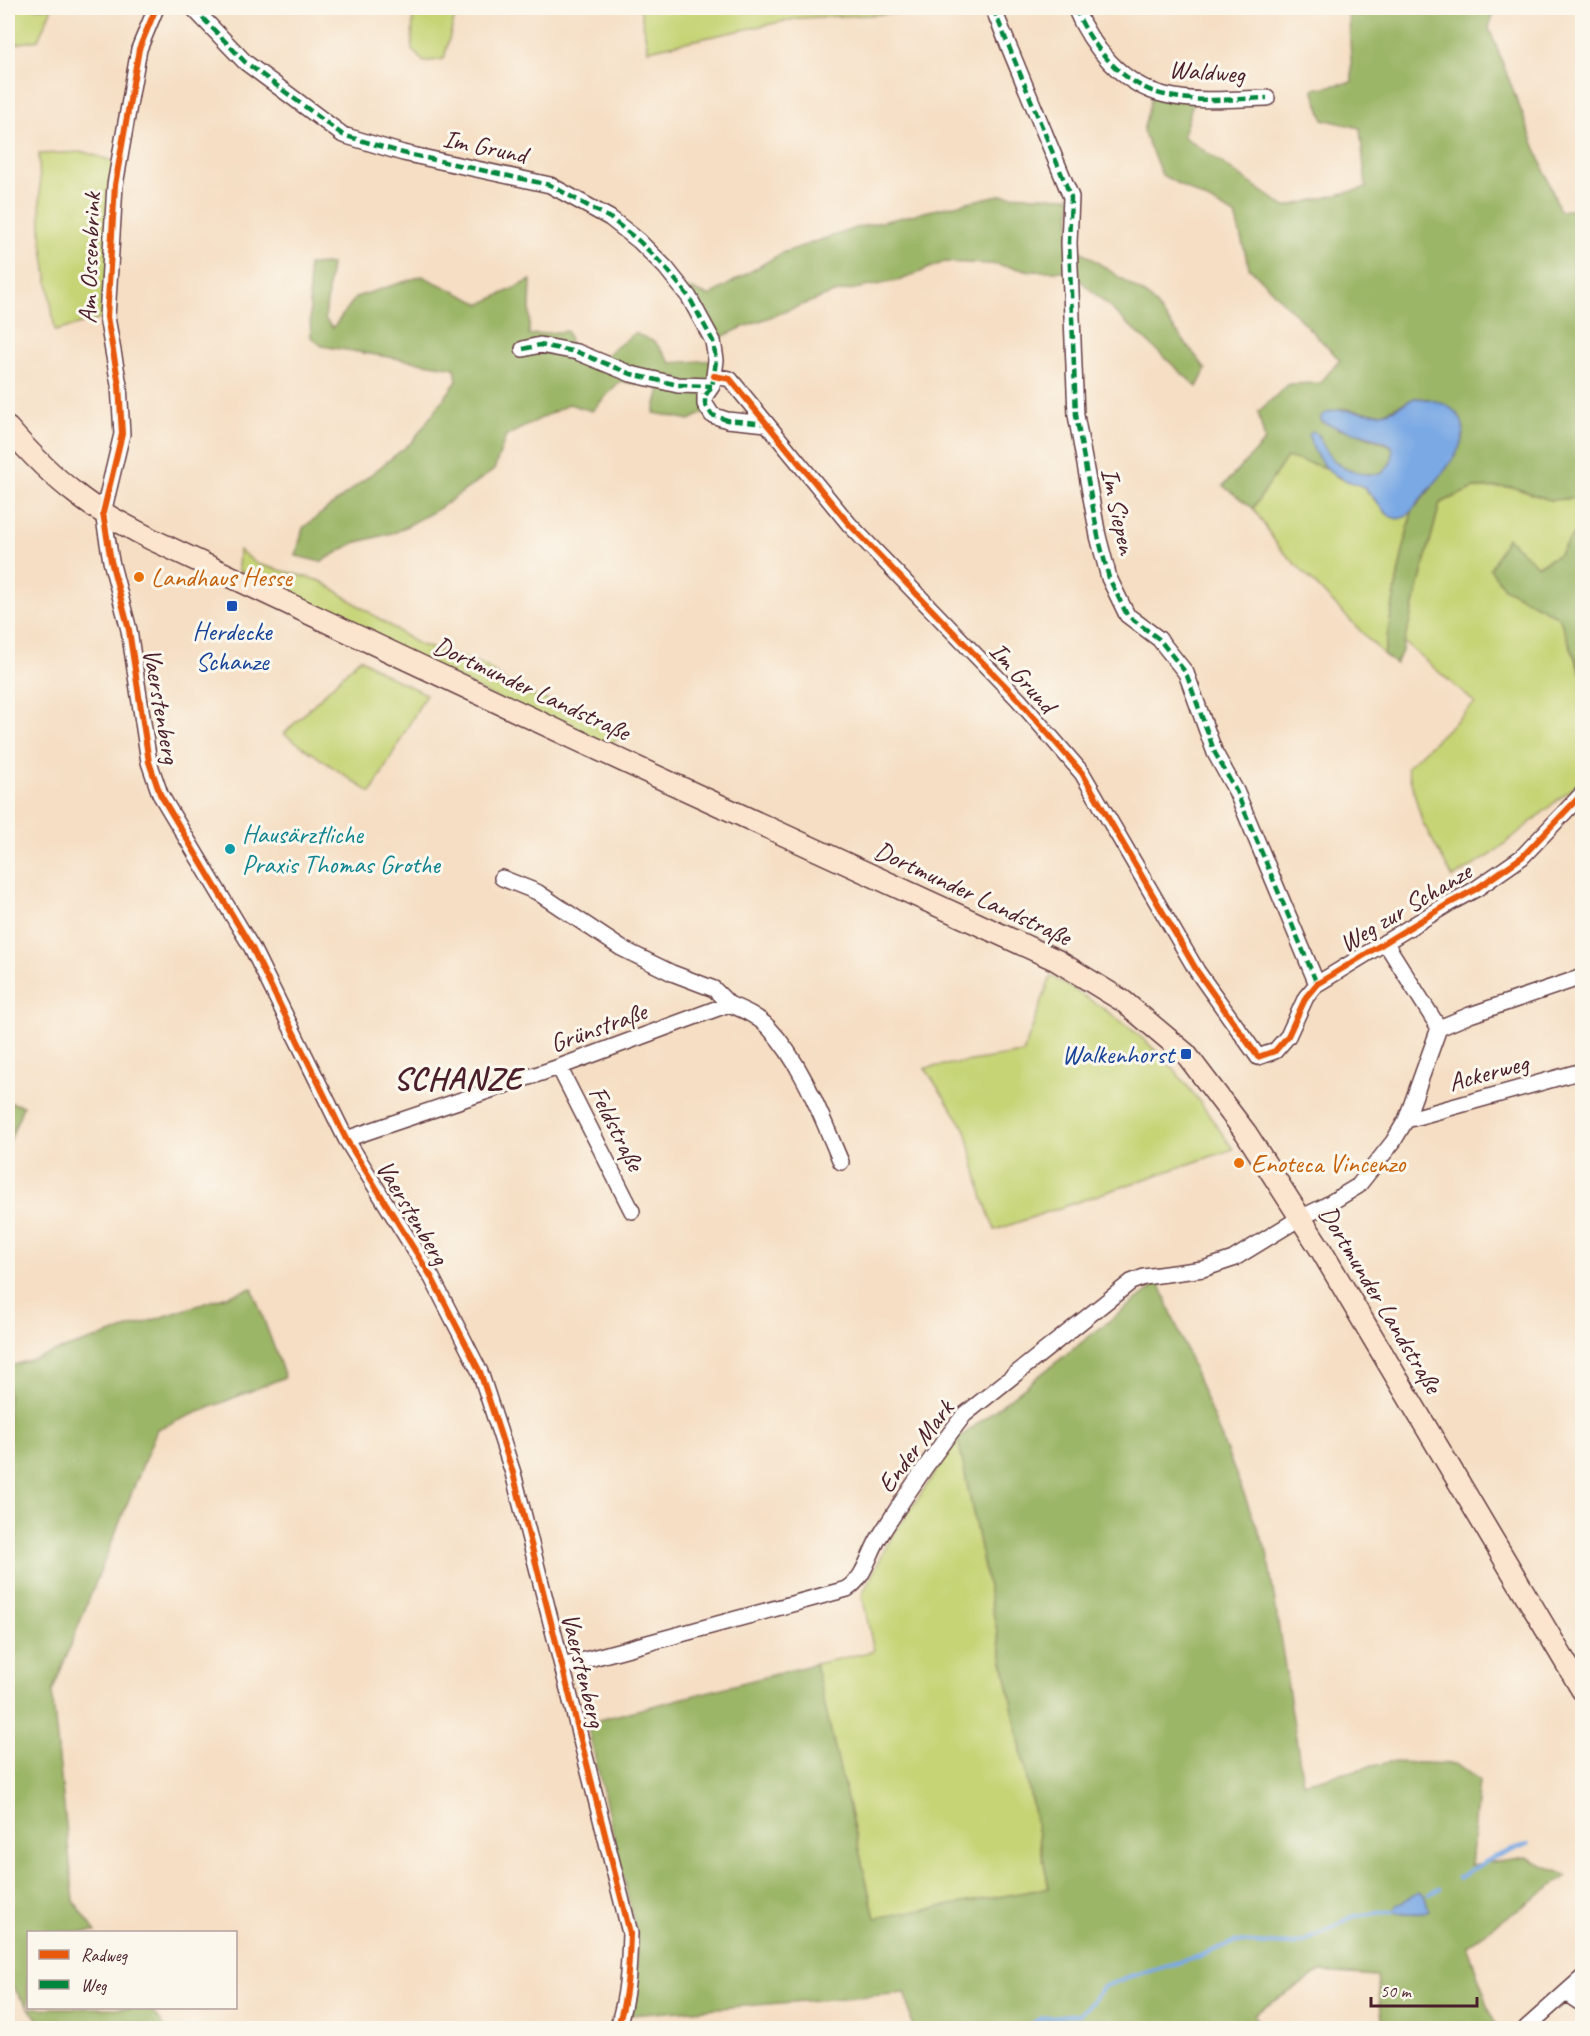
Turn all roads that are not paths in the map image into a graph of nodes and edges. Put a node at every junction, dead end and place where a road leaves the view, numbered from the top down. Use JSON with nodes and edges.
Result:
{"nodes":[{"id":1,"x":156,"y":8,"type":"edge"},
{"id":2,"x":193,"y":8,"type":"edge"},
{"id":3,"x":993,"y":8,"type":"edge"},
{"id":4,"x":1075,"y":8,"type":"edge"},
{"id":5,"x":1267,"y":98,"type":"dead end"},
{"id":6,"x":523,"y":349,"type":"dead end"},
{"id":7,"x":713,"y":381,"type":"junction"},
{"id":8,"x":767,"y":424,"type":"junction"},
{"id":9,"x":8,"y":430,"type":"edge"},
{"id":10,"x":103,"y":513,"type":"junction"},
{"id":11,"x":1582,"y":794,"type":"edge"},
{"id":12,"x":502,"y":878,"type":"dead end"},
{"id":13,"x":1385,"y":942,"type":"junction"},
{"id":14,"x":1582,"y":977,"type":"edge"},
{"id":15,"x":1317,"y":984,"type":"junction"},
{"id":16,"x":729,"y":1004,"type":"junction"},
{"id":17,"x":1439,"y":1028,"type":"junction"},
{"id":18,"x":1258,"y":1057,"type":"joint"},
{"id":19,"x":559,"y":1067,"type":"junction"},
{"id":20,"x":1582,"y":1071,"type":"edge"},
{"id":21,"x":1406,"y":1120,"type":"junction"},
{"id":22,"x":346,"y":1139,"type":"junction"},
{"id":23,"x":841,"y":1162,"type":"dead end"},
{"id":24,"x":632,"y":1211,"type":"dead end"},
{"id":25,"x":1300,"y":1218,"type":"junction"},
{"id":26,"x":564,"y":1666,"type":"junction"},
{"id":27,"x":1582,"y":1690,"type":"edge"},
{"id":28,"x":1582,"y":1978,"type":"edge"},
{"id":29,"x":1567,"y":1994,"type":"junction"},
{"id":30,"x":1582,"y":2004,"type":"edge"},
{"id":31,"x":617,"y":2028,"type":"edge"},
{"id":32,"x":1526,"y":2028,"type":"edge"}],
"edges":[{"from":1,"to":10,"type":"street","name":"Am Ossenbrink"},
{"from":2,"to":7,"type":"street","name":"Im Grund"},
{"from":3,"to":15,"type":"street","name":"Im Siepen"},
{"from":4,"to":5,"type":"street","name":"Waldweg"},
{"from":6,"to":7,"type":"street"},
{"from":7,"to":8,"type":"street","name":"Im Grund"},
{"from":7,"to":8,"type":"street","name":"Im Grund"},
{"from":8,"to":18,"type":"street","name":"Im Grund"},
{"from":9,"to":10,"type":"main road","name":"Dortmunder Landstraße"},
{"from":10,"to":22,"type":"street","name":"Vaerstenberg"},
{"from":10,"to":25,"type":"main road","name":"Dortmunder Landstraße"},
{"from":11,"to":13,"type":"street","name":"Weg zur Schanze"},
{"from":12,"to":16,"type":"street","name":"Grünstraße"},
{"from":13,"to":15,"type":"street","name":"Weg zur Schanze"},
{"from":13,"to":17,"type":"street"},
{"from":14,"to":17,"type":"street"},
{"from":15,"to":18,"type":"street","name":"Weg zur Schanze"},
{"from":16,"to":19,"type":"street","name":"Grünstraße"},
{"from":16,"to":23,"type":"street","name":"Grünstraße"},
{"from":17,"to":21,"type":"street","name":"Ender Mark"},
{"from":19,"to":22,"type":"street","name":"Grünstraße"},
{"from":19,"to":24,"type":"street","name":"Feldstraße"},
{"from":20,"to":21,"type":"street","name":"Ackerweg"},
{"from":21,"to":25,"type":"street","name":"Ender Mark"},
{"from":22,"to":26,"type":"street","name":"Vaerstenberg"},
{"from":25,"to":26,"type":"street","name":"Ender Mark"},
{"from":25,"to":27,"type":"main road","name":"Dortmunder Landstraße"},
{"from":26,"to":31,"type":"street","name":"Vaerstenberg"},
{"from":28,"to":29,"type":"street"},
{"from":29,"to":30,"type":"street"},
{"from":29,"to":32,"type":"street"}]}
